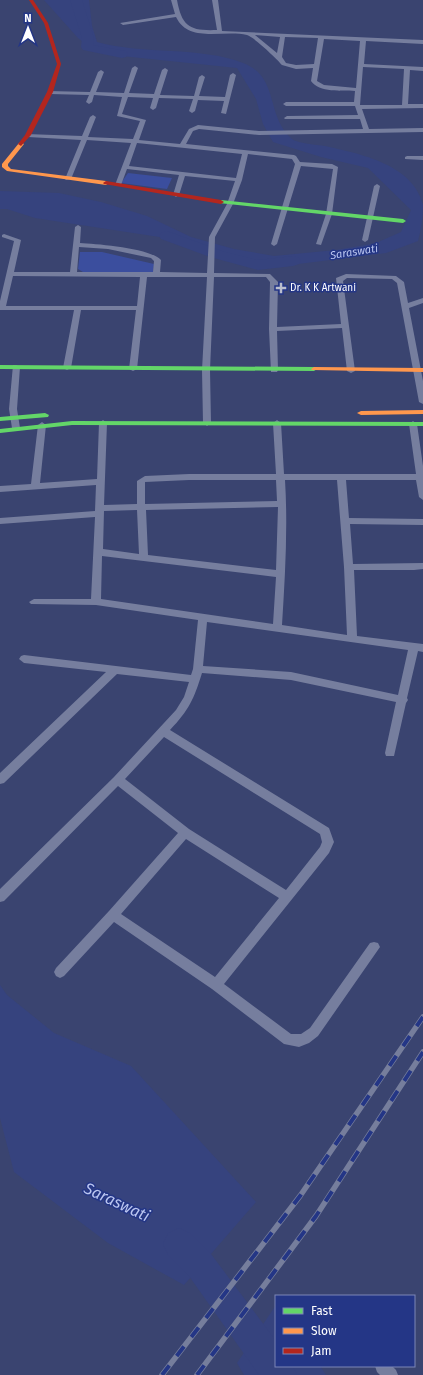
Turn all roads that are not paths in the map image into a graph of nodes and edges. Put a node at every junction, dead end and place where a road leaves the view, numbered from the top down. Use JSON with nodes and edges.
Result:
{"nodes":[{"id":1,"x":31,"y":0,"type":"edge"},
{"id":2,"x":174,"y":0,"type":"edge"},
{"id":3,"x":215,"y":0,"type":"edge"},
{"id":4,"x":178,"y":15,"type":"junction"},
{"id":5,"x":123,"y":23,"type":"dead end"},
{"id":6,"x":220,"y":32,"type":"junction"},
{"id":7,"x":250,"y":34,"type":"junction"},
{"id":8,"x":282,"y":37,"type":"junction"},
{"id":9,"x":321,"y":38,"type":"junction"},
{"id":10,"x":363,"y":40,"type":"junction"},
{"id":11,"x":423,"y":42,"type":"edge"},
{"id":12,"x":279,"y":57,"type":"junction"},
{"id":13,"x":360,"y":65,"type":"junction"},
{"id":14,"x":318,"y":66,"type":"junction"},
{"id":15,"x":135,"y":68,"type":"dead end"},
{"id":16,"x":407,"y":68,"type":"junction"},
{"id":17,"x":423,"y":69,"type":"edge"},
{"id":18,"x":164,"y":70,"type":"dead end"},
{"id":19,"x":102,"y":72,"type":"dead end"},
{"id":20,"x":233,"y":75,"type":"dead end"},
{"id":21,"x":202,"y":77,"type":"dead end"},
{"id":22,"x":358,"y":90,"type":"junction"},
{"id":23,"x":50,"y":92,"type":"junction"},
{"id":24,"x":92,"y":94,"type":"junction"},
{"id":25,"x":125,"y":94,"type":"junction"},
{"id":26,"x":157,"y":96,"type":"junction"},
{"id":27,"x":196,"y":98,"type":"junction"},
{"id":28,"x":228,"y":99,"type":"junction"},
{"id":29,"x":89,"y":102,"type":"dead end"},
{"id":30,"x":286,"y":104,"type":"dead end"},
{"id":31,"x":357,"y":106,"type":"junction"},
{"id":32,"x":405,"y":106,"type":"junction"},
{"id":33,"x":423,"y":106,"type":"edge"},
{"id":34,"x":153,"y":108,"type":"dead end"},
{"id":35,"x":192,"y":111,"type":"dead end"},
{"id":36,"x":224,"y":113,"type":"dead end"},
{"id":37,"x":93,"y":117,"type":"dead end"},
{"id":38,"x":361,"y":117,"type":"junction"},
{"id":39,"x":287,"y":118,"type":"dead end"},
{"id":40,"x":423,"y":130,"type":"edge"},
{"id":41,"x":367,"y":131,"type":"junction"},
{"id":42,"x":28,"y":135,"type":"junction"},
{"id":43,"x":84,"y":138,"type":"junction"},
{"id":44,"x":135,"y":141,"type":"junction"},
{"id":45,"x":182,"y":146,"type":"junction"},
{"id":46,"x":245,"y":154,"type":"junction"},
{"id":47,"x":408,"y":158,"type":"dead end"},
{"id":48,"x":423,"y":158,"type":"edge"},
{"id":49,"x":298,"y":164,"type":"junction"},
{"id":50,"x":124,"y":167,"type":"junction"},
{"id":51,"x":182,"y":174,"type":"junction"},
{"id":52,"x":68,"y":179,"type":"junction"},
{"id":53,"x":239,"y":180,"type":"junction"},
{"id":54,"x":118,"y":185,"type":"junction"},
{"id":55,"x":377,"y":186,"type":"dead end"},
{"id":56,"x":176,"y":195,"type":"junction"},
{"id":57,"x":230,"y":204,"type":"junction"},
{"id":58,"x":283,"y":209,"type":"junction"},
{"id":59,"x":329,"y":214,"type":"junction"},
{"id":60,"x":370,"y":218,"type":"junction"},
{"id":61,"x":403,"y":221,"type":"dead end"},
{"id":62,"x":78,"y":227,"type":"dead end"},
{"id":63,"x":4,"y":236,"type":"dead end"},
{"id":64,"x":365,"y":240,"type":"dead end"},
{"id":65,"x":274,"y":244,"type":"dead end"},
{"id":66,"x":319,"y":244,"type":"dead end"},
{"id":67,"x":76,"y":245,"type":"junction"},
{"id":68,"x":10,"y":274,"type":"junction"},
{"id":69,"x":73,"y":274,"type":"junction"},
{"id":70,"x":144,"y":275,"type":"junction"},
{"id":71,"x":156,"y":275,"type":"junction"},
{"id":72,"x":211,"y":275,"type":"junction"},
{"id":73,"x":423,"y":300,"type":"edge"},
{"id":74,"x":405,"y":307,"type":"junction"},
{"id":75,"x":1,"y":308,"type":"edge"},
{"id":76,"x":141,"y":308,"type":"junction"},
{"id":77,"x":78,"y":309,"type":"junction"},
{"id":78,"x":345,"y":326,"type":"junction"},
{"id":79,"x":272,"y":329,"type":"junction"},
{"id":80,"x":0,"y":367,"type":"edge"},
{"id":81,"x":16,"y":367,"type":"junction"},
{"id":82,"x":67,"y":368,"type":"junction"},
{"id":83,"x":133,"y":369,"type":"junction"},
{"id":84,"x":206,"y":370,"type":"junction"},
{"id":85,"x":274,"y":370,"type":"junction"},
{"id":86,"x":351,"y":370,"type":"junction"},
{"id":87,"x":420,"y":370,"type":"edge"},
{"id":88,"x":423,"y":402,"type":"edge"},
{"id":89,"x":423,"y":412,"type":"edge"},
{"id":90,"x":355,"y":413,"type":"dead end"},
{"id":91,"x":163,"y":414,"type":"dead end"},
{"id":92,"x":207,"y":416,"type":"junction"},
{"id":93,"x":13,"y":417,"type":"junction"},
{"id":94,"x":0,"y":419,"type":"edge"},
{"id":95,"x":277,"y":423,"type":"junction"},
{"id":96,"x":103,"y":424,"type":"junction"},
{"id":97,"x":413,"y":424,"type":"junction"},
{"id":98,"x":423,"y":424,"type":"edge"},
{"id":99,"x":42,"y":426,"type":"junction"},
{"id":100,"x":16,"y":428,"type":"junction"},
{"id":101,"x":0,"y":431,"type":"edge"},
{"id":102,"x":280,"y":477,"type":"junction"},
{"id":103,"x":341,"y":477,"type":"junction"},
{"id":104,"x":421,"y":477,"type":"edge"},
{"id":105,"x":101,"y":482,"type":"junction"},
{"id":106,"x":35,"y":487,"type":"junction"},
{"id":107,"x":0,"y":489,"type":"edge"},
{"id":108,"x":423,"y":497,"type":"edge"},
{"id":109,"x":282,"y":504,"type":"junction"},
{"id":110,"x":141,"y":507,"type":"junction"},
{"id":111,"x":100,"y":511,"type":"junction"},
{"id":112,"x":0,"y":521,"type":"edge"},
{"id":113,"x":346,"y":521,"type":"junction"},
{"id":114,"x":423,"y":522,"type":"edge"},
{"id":115,"x":98,"y":552,"type":"junction"},
{"id":116,"x":144,"y":557,"type":"junction"},
{"id":117,"x":423,"y":566,"type":"edge"},
{"id":118,"x":349,"y":567,"type":"junction"},
{"id":119,"x":281,"y":574,"type":"junction"},
{"id":120,"x":34,"y":602,"type":"dead end"},
{"id":121,"x":96,"y":602,"type":"junction"},
{"id":122,"x":204,"y":618,"type":"junction"},
{"id":123,"x":277,"y":628,"type":"junction"},
{"id":124,"x":352,"y":639,"type":"junction"},
{"id":125,"x":418,"y":647,"type":"edge"},
{"id":126,"x":24,"y":659,"type":"dead end"},
{"id":127,"x":114,"y":671,"type":"junction"},
{"id":128,"x":196,"y":674,"type":"junction"},
{"id":129,"x":403,"y":700,"type":"junction"},
{"id":130,"x":163,"y":731,"type":"junction"},
{"id":131,"x":390,"y":753,"type":"dead end"},
{"id":132,"x":0,"y":780,"type":"edge"},
{"id":133,"x":118,"y":780,"type":"junction"},
{"id":134,"x":186,"y":832,"type":"junction"},
{"id":135,"x":0,"y":897,"type":"edge"},
{"id":136,"x":287,"y":897,"type":"junction"},
{"id":137,"x":113,"y":915,"type":"junction"},
{"id":138,"x":374,"y":947,"type":"dead end"},
{"id":139,"x":60,"y":972,"type":"dead end"},
{"id":140,"x":216,"y":985,"type":"junction"}],
"edges":[{"from":1,"to":23,"type":"street"},
{"from":2,"to":4,"type":"street"},
{"from":3,"to":6,"type":"street"},
{"from":4,"to":5,"type":"street"},
{"from":4,"to":6,"type":"street"},
{"from":6,"to":7,"type":"street"},
{"from":7,"to":8,"type":"street"},
{"from":7,"to":12,"type":"street"},
{"from":8,"to":9,"type":"street"},
{"from":8,"to":12,"type":"street"},
{"from":9,"to":10,"type":"street"},
{"from":9,"to":14,"type":"street"},
{"from":10,"to":11,"type":"street"},
{"from":10,"to":13,"type":"street"},
{"from":12,"to":14,"type":"street"},
{"from":13,"to":16,"type":"street"},
{"from":13,"to":22,"type":"street"},
{"from":14,"to":22,"type":"street"},
{"from":15,"to":25,"type":"street"},
{"from":16,"to":17,"type":"street"},
{"from":16,"to":32,"type":"street"},
{"from":18,"to":26,"type":"street"},
{"from":19,"to":24,"type":"street"},
{"from":20,"to":28,"type":"street"},
{"from":21,"to":27,"type":"street"},
{"from":22,"to":31,"type":"street"},
{"from":23,"to":24,"type":"street"},
{"from":23,"to":42,"type":"street"},
{"from":24,"to":25,"type":"street"},
{"from":24,"to":29,"type":"street"},
{"from":25,"to":26,"type":"street"},
{"from":25,"to":44,"type":"street"},
{"from":26,"to":27,"type":"street"},
{"from":26,"to":34,"type":"street"},
{"from":27,"to":28,"type":"street"},
{"from":27,"to":35,"type":"street"},
{"from":28,"to":36,"type":"street"},
{"from":30,"to":31,"type":"street"},
{"from":31,"to":32,"type":"street"},
{"from":31,"to":38,"type":"street"},
{"from":32,"to":33,"type":"street"},
{"from":37,"to":43,"type":"street"},
{"from":38,"to":39,"type":"street"},
{"from":38,"to":41,"type":"street"},
{"from":40,"to":41,"type":"street"},
{"from":41,"to":45,"type":"street"},
{"from":42,"to":43,"type":"street"},
{"from":42,"to":52,"type":"street"},
{"from":43,"to":44,"type":"street"},
{"from":43,"to":52,"type":"street"},
{"from":44,"to":45,"type":"street"},
{"from":44,"to":50,"type":"street"},
{"from":45,"to":46,"type":"street"},
{"from":46,"to":49,"type":"street"},
{"from":46,"to":53,"type":"street"},
{"from":47,"to":48,"type":"street"},
{"from":49,"to":58,"type":"street"},
{"from":49,"to":59,"type":"street"},
{"from":50,"to":51,"type":"street"},
{"from":50,"to":54,"type":"street"},
{"from":51,"to":53,"type":"street"},
{"from":51,"to":56,"type":"street"},
{"from":52,"to":54,"type":"street"},
{"from":53,"to":57,"type":"street"},
{"from":54,"to":56,"type":"street"},
{"from":55,"to":60,"type":"street"},
{"from":56,"to":57,"type":"street"},
{"from":57,"to":58,"type":"street"},
{"from":57,"to":72,"type":"street"},
{"from":58,"to":59,"type":"street"},
{"from":58,"to":65,"type":"street"},
{"from":59,"to":60,"type":"street"},
{"from":59,"to":66,"type":"street"},
{"from":60,"to":61,"type":"street"},
{"from":60,"to":64,"type":"street"},
{"from":62,"to":67,"type":"street"},
{"from":63,"to":68,"type":"street"},
{"from":67,"to":69,"type":"street"},
{"from":67,"to":71,"type":"street"},
{"from":68,"to":69,"type":"street"},
{"from":68,"to":75,"type":"street"},
{"from":69,"to":70,"type":"street"},
{"from":70,"to":71,"type":"street"},
{"from":70,"to":76,"type":"street"},
{"from":71,"to":72,"type":"street"},
{"from":72,"to":79,"type":"street"},
{"from":72,"to":84,"type":"street"},
{"from":73,"to":74,"type":"street"},
{"from":74,"to":78,"type":"street"},
{"from":74,"to":87,"type":"street"},
{"from":75,"to":77,"type":"street"},
{"from":76,"to":77,"type":"street"},
{"from":76,"to":83,"type":"street"},
{"from":77,"to":82,"type":"street"},
{"from":78,"to":79,"type":"street"},
{"from":78,"to":86,"type":"street"},
{"from":79,"to":85,"type":"street"},
{"from":80,"to":81,"type":"street"},
{"from":81,"to":82,"type":"street"},
{"from":81,"to":93,"type":"street"},
{"from":82,"to":83,"type":"street"},
{"from":83,"to":84,"type":"street"},
{"from":84,"to":85,"type":"street"},
{"from":84,"to":92,"type":"street"},
{"from":85,"to":86,"type":"street"},
{"from":86,"to":87,"type":"street"},
{"from":87,"to":88,"type":"street"},
{"from":89,"to":90,"type":"street"},
{"from":91,"to":93,"type":"street"},
{"from":92,"to":95,"type":"street"},
{"from":92,"to":96,"type":"street"},
{"from":93,"to":94,"type":"street"},
{"from":93,"to":100,"type":"street"},
{"from":95,"to":97,"type":"street"},
{"from":95,"to":102,"type":"street"},
{"from":96,"to":99,"type":"street"},
{"from":96,"to":105,"type":"street"},
{"from":97,"to":98,"type":"street"},
{"from":97,"to":104,"type":"street"},
{"from":99,"to":100,"type":"street"},
{"from":99,"to":106,"type":"street"},
{"from":100,"to":101,"type":"street"},
{"from":102,"to":103,"type":"street"},
{"from":102,"to":109,"type":"street"},
{"from":102,"to":110,"type":"street"},
{"from":103,"to":104,"type":"street"},
{"from":103,"to":113,"type":"street"},
{"from":104,"to":108,"type":"street"},
{"from":105,"to":106,"type":"street"},
{"from":105,"to":111,"type":"street"},
{"from":106,"to":107,"type":"street"},
{"from":109,"to":110,"type":"street"},
{"from":109,"to":119,"type":"street"},
{"from":110,"to":111,"type":"street"},
{"from":110,"to":116,"type":"street"},
{"from":111,"to":112,"type":"street"},
{"from":111,"to":115,"type":"street"},
{"from":113,"to":114,"type":"street"},
{"from":113,"to":118,"type":"street"},
{"from":115,"to":116,"type":"street"},
{"from":115,"to":121,"type":"street"},
{"from":116,"to":119,"type":"street"},
{"from":117,"to":118,"type":"street"},
{"from":118,"to":124,"type":"street"},
{"from":119,"to":123,"type":"street"},
{"from":120,"to":121,"type":"street"},
{"from":121,"to":122,"type":"street"},
{"from":122,"to":123,"type":"street"},
{"from":122,"to":128,"type":"street"},
{"from":123,"to":124,"type":"street"},
{"from":124,"to":125,"type":"street"},
{"from":125,"to":129,"type":"street"},
{"from":126,"to":127,"type":"street"},
{"from":127,"to":128,"type":"street"},
{"from":127,"to":132,"type":"street"},
{"from":128,"to":129,"type":"street"},
{"from":128,"to":130,"type":"street"},
{"from":129,"to":131,"type":"street"},
{"from":130,"to":133,"type":"street"},
{"from":130,"to":136,"type":"street"},
{"from":133,"to":134,"type":"street"},
{"from":133,"to":135,"type":"street"},
{"from":134,"to":136,"type":"street"},
{"from":134,"to":137,"type":"street"},
{"from":136,"to":140,"type":"street"},
{"from":137,"to":139,"type":"street"},
{"from":137,"to":140,"type":"street"},
{"from":138,"to":140,"type":"street"}]}
